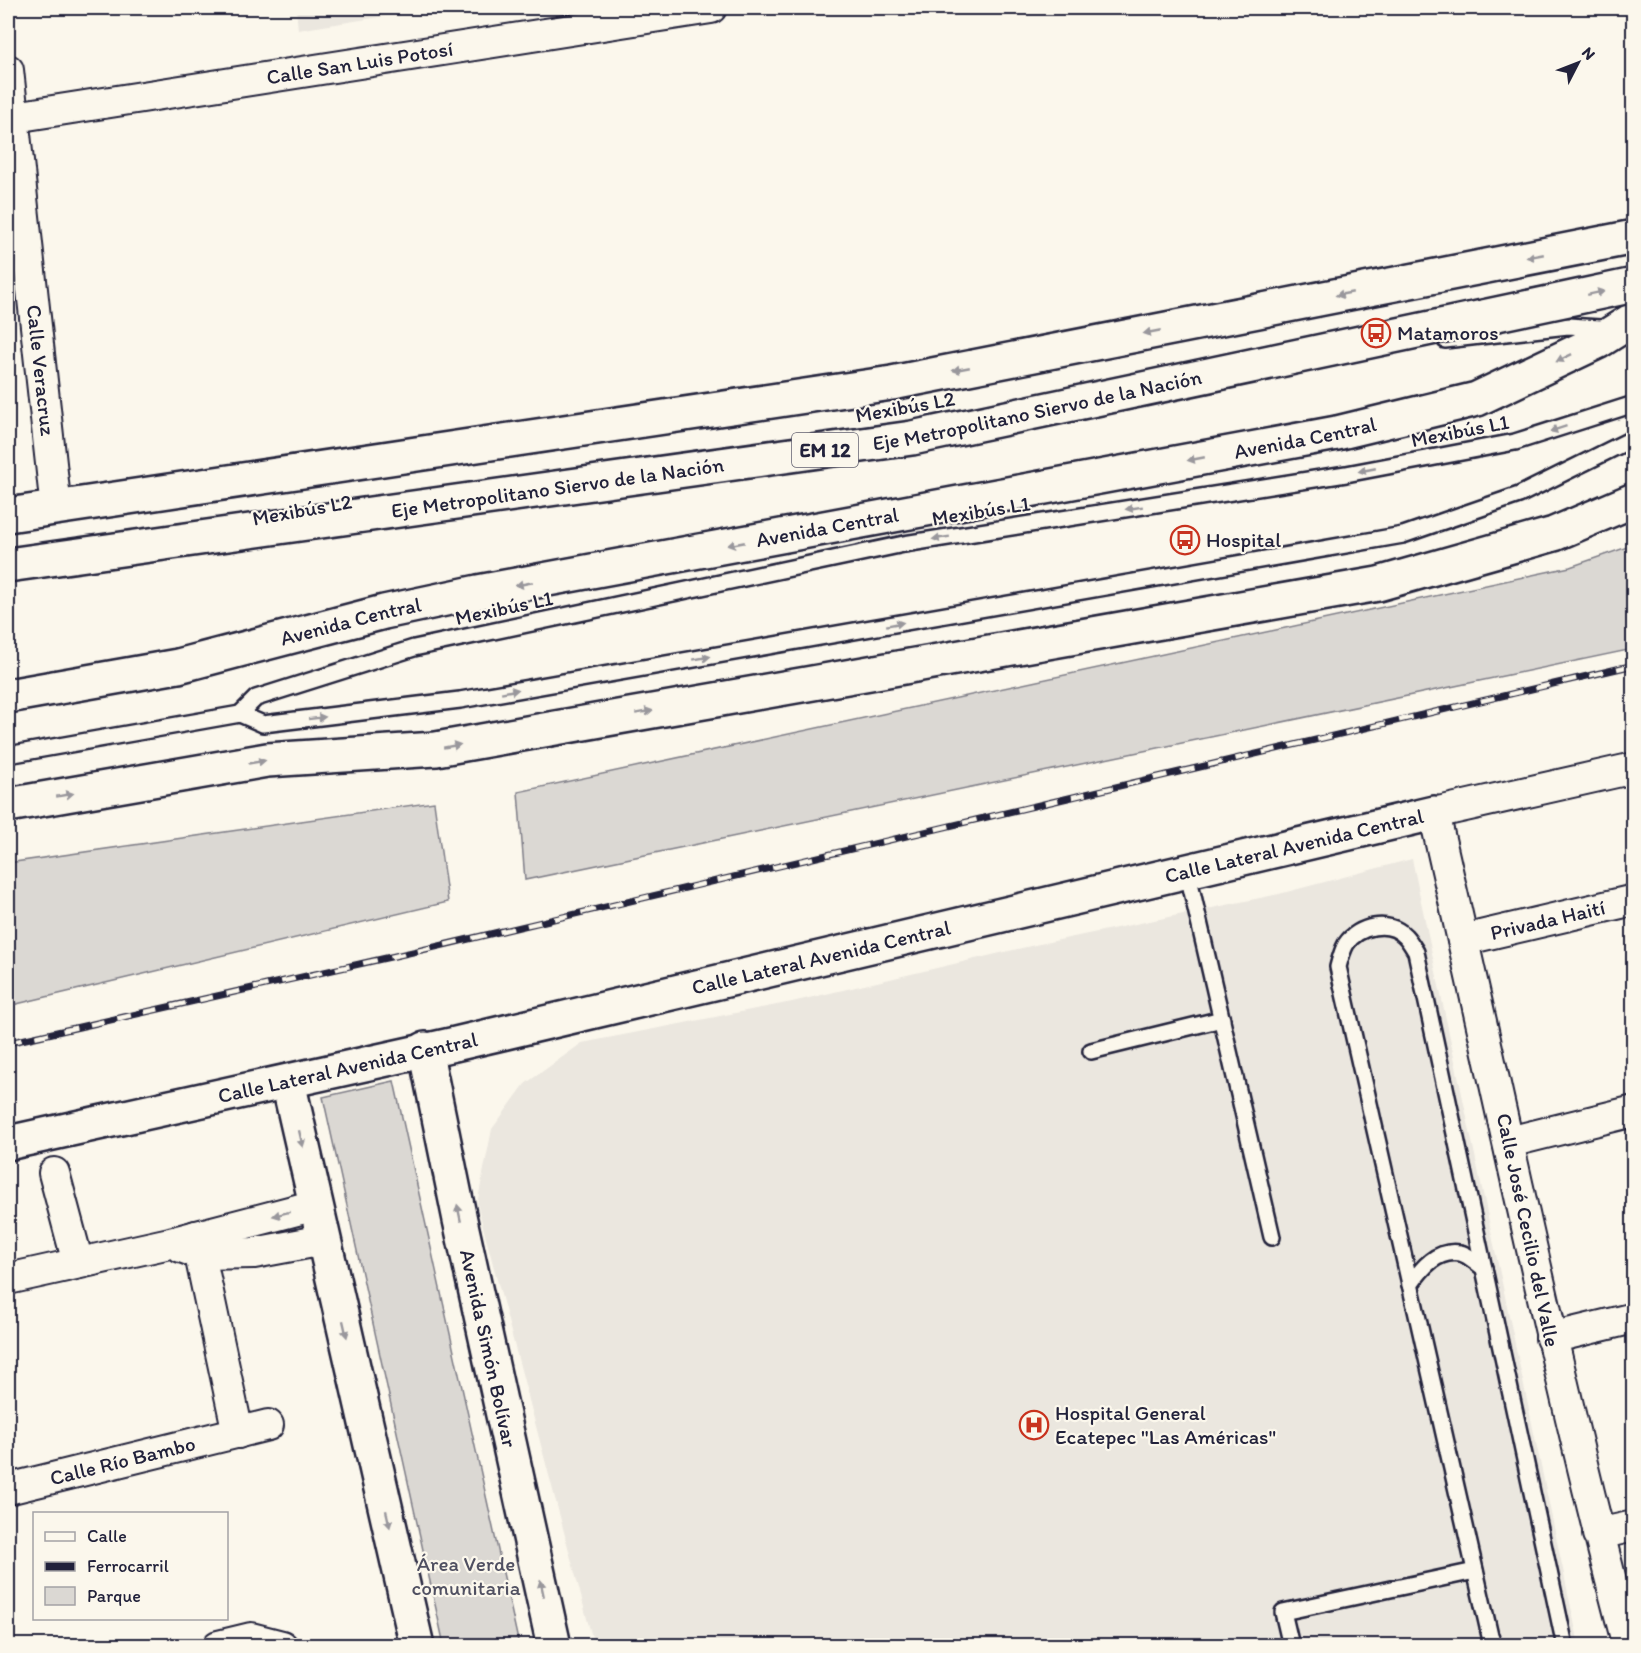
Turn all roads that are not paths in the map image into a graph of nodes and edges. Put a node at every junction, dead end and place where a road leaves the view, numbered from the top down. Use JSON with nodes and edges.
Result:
{"nodes":[{"id":1,"x":711,"y":8,"type":"edge"},
{"id":2,"x":8,"y":70,"type":"edge"},
{"id":3,"x":10,"y":118,"type":"edge"},
{"id":4,"x":1634,"y":237,"type":"edge"},
{"id":5,"x":1634,"y":285,"type":"edge"},
{"id":6,"x":1627,"y":330,"type":"edge"},
{"id":7,"x":1634,"y":404,"type":"edge"},
{"id":8,"x":1634,"y":438,"type":"edge"},
{"id":9,"x":54,"y":491,"type":"dead end"},
{"id":10,"x":1634,"y":500,"type":"edge"},
{"id":11,"x":8,"y":515,"type":"edge"},
{"id":12,"x":8,"y":565,"type":"edge"},
{"id":13,"x":55,"y":574,"type":"dead end"},
{"id":14,"x":8,"y":696,"type":"edge"},
{"id":15,"x":240,"y":714,"type":"junction"},
{"id":16,"x":8,"y":755,"type":"edge"},
{"id":17,"x":1634,"y":768,"type":"edge"},
{"id":18,"x":8,"y":805,"type":"edge"},
{"id":19,"x":1434,"y":813,"type":"junction"},
{"id":20,"x":1187,"y":870,"type":"junction"},
{"id":21,"x":1634,"y":900,"type":"edge"},
{"id":22,"x":1463,"y":940,"type":"junction"},
{"id":23,"x":1222,"y":1019,"type":"junction"},
{"id":24,"x":425,"y":1049,"type":"junction"},
{"id":25,"x":1091,"y":1051,"type":"dead end"},
{"id":26,"x":288,"y":1082,"type":"junction"},
{"id":27,"x":1634,"y":1112,"type":"edge"},
{"id":28,"x":1509,"y":1142,"type":"junction"},
{"id":29,"x":8,"y":1143,"type":"edge"},
{"id":30,"x":54,"y":1173,"type":"dead end"},
{"id":31,"x":316,"y":1205,"type":"junction"},
{"id":32,"x":1272,"y":1237,"type":"dead end"},
{"id":33,"x":324,"y":1240,"type":"junction"},
{"id":34,"x":189,"y":1244,"type":"junction"},
{"id":35,"x":78,"y":1263,"type":"junction"},
{"id":36,"x":1484,"y":1268,"type":"junction"},
{"id":37,"x":8,"y":1279,"type":"edge"},
{"id":38,"x":1410,"y":1284,"type":"junction"},
{"id":39,"x":1634,"y":1318,"type":"edge"},
{"id":40,"x":1551,"y":1338,"type":"junction"},
{"id":41,"x":268,"y":1425,"type":"dead end"},
{"id":42,"x":238,"y":1432,"type":"junction"},
{"id":43,"x":8,"y":1489,"type":"edge"},
{"id":44,"x":1634,"y":1526,"type":"edge"},
{"id":45,"x":1598,"y":1534,"type":"junction"},
{"id":46,"x":1475,"y":1571,"type":"junction"},
{"id":47,"x":218,"y":1646,"type":"edge"},
{"id":48,"x":282,"y":1646,"type":"edge"},
{"id":49,"x":417,"y":1646,"type":"edge"},
{"id":50,"x":554,"y":1646,"type":"edge"},
{"id":51,"x":1291,"y":1646,"type":"edge"},
{"id":52,"x":1494,"y":1646,"type":"edge"},
{"id":53,"x":1565,"y":1646,"type":"edge"},
{"id":54,"x":1628,"y":1646,"type":"edge"}],
"edges":[{"from":1,"to":3,"type":"street","name":"Calle San Luis Potosí"},
{"from":2,"to":3,"type":"street","name":"Calle Veracruz"},
{"from":3,"to":9,"type":"street","name":"Calle Veracruz"},
{"from":4,"to":11,"type":"main road","one_way":true},
{"from":12,"to":5,"type":"main road","name":"Eje Metropolitano Siervo de la Nación","number":"EM 12","one_way":true,"bridge":true},
{"from":6,"to":13,"type":"lane","name":"Mexibús L2"},
{"from":6,"to":14,"type":"main road","name":"Avenida Central","one_way":true},
{"from":7,"to":15,"type":"lane","name":"Mexibús L1","one_way":true},
{"from":15,"to":8,"type":"lane","name":"Mexibús L1","one_way":true},
{"from":18,"to":10,"type":"main road","one_way":true},
{"from":15,"to":16,"type":"lane","name":"Mexibús L1"},
{"from":17,"to":19,"type":"street","name":"Calle Lateral Avenida Central"},
{"from":19,"to":20,"type":"main road","name":"Calle Lateral Avenida Central"},
{"from":19,"to":22,"type":"street","name":"Calle José Cecilio del Valle"},
{"from":20,"to":23,"type":"lane"},
{"from":20,"to":24,"type":"main road","name":"Calle Lateral Avenida Central"},
{"from":21,"to":22,"type":"street","name":"Privada Haití"},
{"from":22,"to":28,"type":"street","name":"Calle José Cecilio del Valle"},
{"from":23,"to":25,"type":"lane"},
{"from":23,"to":32,"type":"lane"},
{"from":24,"to":26,"type":"main road","name":"Calle Lateral Avenida Central"},
{"from":50,"to":24,"type":"main road","name":"Avenida Simón Bolívar","one_way":true},
{"from":26,"to":29,"type":"main road","name":"Calle Lateral Avenida Central"},
{"from":26,"to":31,"type":"main road","one_way":true},
{"from":27,"to":28,"type":"street"},
{"from":28,"to":40,"type":"street","name":"Calle José Cecilio del Valle"},
{"from":30,"to":35,"type":"street"},
{"from":31,"to":33,"type":"main road"},
{"from":31,"to":34,"type":"street","one_way":true},
{"from":33,"to":34,"type":"street"},
{"from":33,"to":49,"type":"main road","one_way":true},
{"from":34,"to":35,"type":"street"},
{"from":34,"to":42,"type":"street"},
{"from":35,"to":37,"type":"street"},
{"from":36,"to":38,"type":"lane"},
{"from":36,"to":38,"type":"lane"},
{"from":36,"to":53,"type":"lane"},
{"from":38,"to":46,"type":"lane"},
{"from":39,"to":40,"type":"street"},
{"from":40,"to":45,"type":"street","name":"Calle José Cecilio del Valle"},
{"from":41,"to":42,"type":"street","name":"Calle Río Bambo"},
{"from":42,"to":43,"type":"street","name":"Calle Río Bambo"},
{"from":44,"to":45,"type":"street"},
{"from":45,"to":54,"type":"street","name":"Calle José Cecilio del Valle"},
{"from":46,"to":51,"type":"lane"},
{"from":46,"to":52,"type":"lane"},
{"from":47,"to":48,"type":"street"}]}
